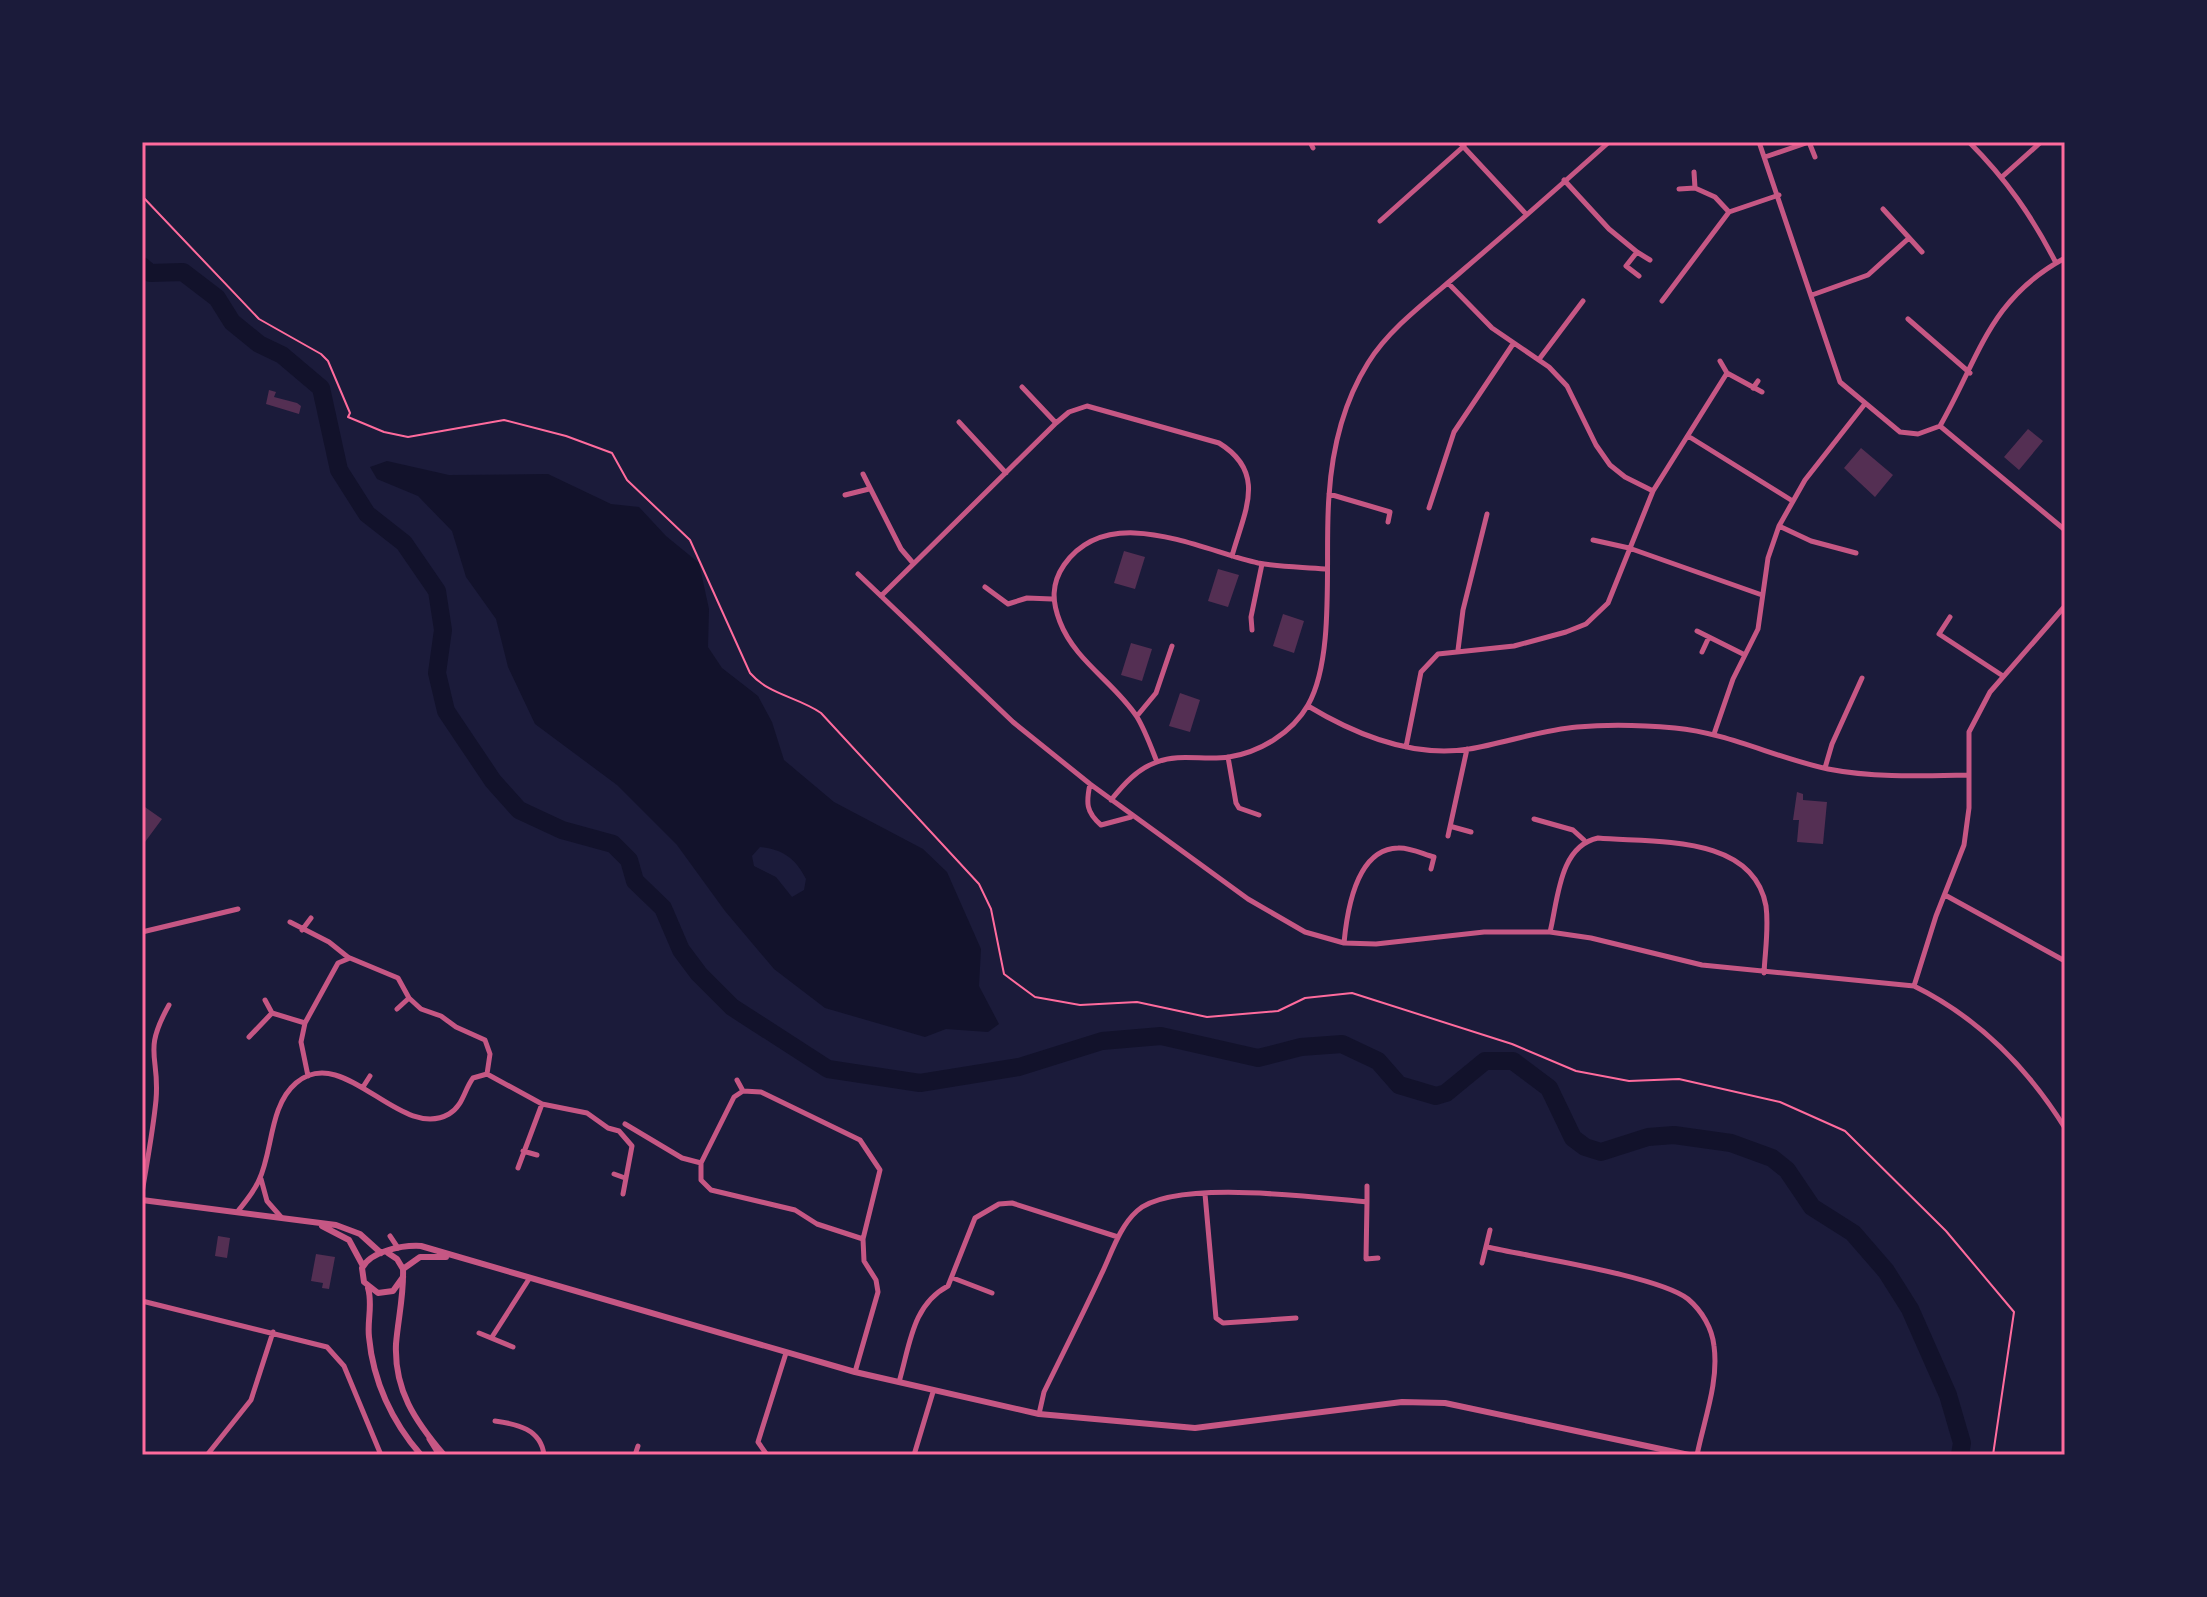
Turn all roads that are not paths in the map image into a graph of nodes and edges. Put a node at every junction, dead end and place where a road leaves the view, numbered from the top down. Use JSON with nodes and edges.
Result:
{"nodes":[{"id":1,"x":1609,"y":142,"type":"edge"},
{"id":2,"x":1759,"y":142,"type":"edge"},
{"id":3,"x":1809,"y":142,"type":"edge"},
{"id":4,"x":1969,"y":142,"type":"edge"},
{"id":5,"x":2041,"y":142,"type":"edge"},
{"id":6,"x":1462,"y":144,"type":"edge"},
{"id":7,"x":1765,"y":157,"type":"junction"},
{"id":8,"x":1815,"y":157,"type":"dead end"},
{"id":9,"x":1694,"y":172,"type":"dead end"},
{"id":10,"x":2003,"y":176,"type":"junction"},
{"id":11,"x":1564,"y":180,"type":"junction"},
{"id":12,"x":1695,"y":188,"type":"junction"},
{"id":13,"x":1679,"y":189,"type":"dead end"},
{"id":14,"x":1779,"y":195,"type":"junction"},
{"id":15,"x":1883,"y":209,"type":"dead end"},
{"id":16,"x":1729,"y":212,"type":"junction"},
{"id":17,"x":1526,"y":214,"type":"junction"},
{"id":18,"x":1380,"y":221,"type":"dead end"},
{"id":19,"x":1909,"y":238,"type":"junction"},
{"id":20,"x":1637,"y":252,"type":"junction"},
{"id":21,"x":1922,"y":252,"type":"dead end"},
{"id":22,"x":2065,"y":258,"type":"edge"},
{"id":23,"x":1650,"y":260,"type":"dead end"},
{"id":24,"x":2056,"y":263,"type":"junction"},
{"id":25,"x":1639,"y":276,"type":"dead end"},
{"id":26,"x":1448,"y":283,"type":"junction"},
{"id":27,"x":1812,"y":295,"type":"junction"},
{"id":28,"x":1583,"y":301,"type":"dead end"},
{"id":29,"x":1662,"y":301,"type":"dead end"},
{"id":30,"x":1908,"y":319,"type":"dead end"},
{"id":31,"x":1513,"y":344,"type":"junction"},
{"id":32,"x":1540,"y":358,"type":"junction"},
{"id":33,"x":1720,"y":361,"type":"dead end"},
{"id":34,"x":1727,"y":373,"type":"junction"},
{"id":35,"x":1970,"y":373,"type":"junction"},
{"id":36,"x":1758,"y":381,"type":"dead end"},
{"id":37,"x":1022,"y":387,"type":"dead end"},
{"id":38,"x":1753,"y":388,"type":"junction"},
{"id":39,"x":1762,"y":392,"type":"dead end"},
{"id":40,"x":1864,"y":405,"type":"junction"},
{"id":41,"x":959,"y":422,"type":"dead end"},
{"id":42,"x":1056,"y":423,"type":"junction"},
{"id":43,"x":1940,"y":426,"type":"junction"},
{"id":44,"x":1688,"y":436,"type":"junction"},
{"id":45,"x":1006,"y":473,"type":"junction"},
{"id":46,"x":863,"y":474,"type":"dead end"},
{"id":47,"x":869,"y":489,"type":"junction"},
{"id":48,"x":1653,"y":491,"type":"junction"},
{"id":49,"x":1329,"y":494,"type":"junction"},
{"id":50,"x":845,"y":495,"type":"dead end"},
{"id":51,"x":1791,"y":500,"type":"junction"},
{"id":52,"x":1429,"y":508,"type":"dead end"},
{"id":53,"x":1487,"y":514,"type":"dead end"},
{"id":54,"x":1388,"y":522,"type":"dead end"},
{"id":55,"x":1779,"y":526,"type":"junction"},
{"id":56,"x":2065,"y":530,"type":"edge"},
{"id":57,"x":1593,"y":540,"type":"dead end"},
{"id":58,"x":1629,"y":548,"type":"junction"},
{"id":59,"x":1856,"y":553,"type":"dead end"},
{"id":60,"x":1232,"y":556,"type":"junction"},
{"id":61,"x":913,"y":563,"type":"junction"},
{"id":62,"x":1262,"y":564,"type":"junction"},
{"id":63,"x":1325,"y":569,"type":"junction"},
{"id":64,"x":858,"y":574,"type":"dead end"},
{"id":65,"x":985,"y":587,"type":"dead end"},
{"id":66,"x":1762,"y":595,"type":"junction"},
{"id":67,"x":881,"y":596,"type":"junction"},
{"id":68,"x":1052,"y":599,"type":"junction"},
{"id":69,"x":2065,"y":606,"type":"edge"},
{"id":70,"x":1950,"y":617,"type":"dead end"},
{"id":71,"x":1252,"y":630,"type":"dead end"},
{"id":72,"x":1697,"y":631,"type":"dead end"},
{"id":73,"x":1709,"y":637,"type":"junction"},
{"id":74,"x":1172,"y":646,"type":"dead end"},
{"id":75,"x":1458,"y":650,"type":"junction"},
{"id":76,"x":1702,"y":652,"type":"dead end"},
{"id":77,"x":1745,"y":655,"type":"junction"},
{"id":78,"x":2003,"y":676,"type":"junction"},
{"id":79,"x":1862,"y":678,"type":"dead end"},
{"id":80,"x":1308,"y":706,"type":"junction"},
{"id":81,"x":1137,"y":716,"type":"junction"},
{"id":82,"x":1714,"y":734,"type":"junction"},
{"id":83,"x":1406,"y":747,"type":"junction"},
{"id":84,"x":1467,"y":749,"type":"junction"},
{"id":85,"x":1228,"y":757,"type":"junction"},
{"id":86,"x":1157,"y":762,"type":"junction"},
{"id":87,"x":1825,"y":768,"type":"junction"},
{"id":88,"x":1968,"y":775,"type":"junction"},
{"id":89,"x":1090,"y":784,"type":"junction"},
{"id":90,"x":1111,"y":800,"type":"junction"},
{"id":91,"x":1259,"y":815,"type":"dead end"},
{"id":92,"x":1132,"y":816,"type":"junction"},
{"id":93,"x":1534,"y":819,"type":"dead end"},
{"id":94,"x":1453,"y":827,"type":"junction"},
{"id":95,"x":1471,"y":832,"type":"dead end"},
{"id":96,"x":1448,"y":836,"type":"dead end"},
{"id":97,"x":1584,"y":840,"type":"junction"},
{"id":98,"x":1431,"y":869,"type":"dead end"},
{"id":99,"x":1945,"y":895,"type":"junction"},
{"id":100,"x":238,"y":909,"type":"dead end"},
{"id":101,"x":311,"y":918,"type":"dead end"},
{"id":102,"x":290,"y":922,"type":"dead end"},
{"id":103,"x":302,"y":930,"type":"junction"},
{"id":104,"x":142,"y":932,"type":"edge"},
{"id":105,"x":1550,"y":932,"type":"junction"},
{"id":106,"x":1344,"y":943,"type":"junction"},
{"id":107,"x":350,"y":958,"type":"junction"},
{"id":108,"x":2065,"y":961,"type":"edge"},
{"id":109,"x":1764,"y":974,"type":"junction"},
{"id":110,"x":1914,"y":986,"type":"junction"},
{"id":111,"x":409,"y":998,"type":"junction"},
{"id":112,"x":265,"y":1000,"type":"dead end"},
{"id":113,"x":169,"y":1005,"type":"dead end"},
{"id":114,"x":397,"y":1009,"type":"dead end"},
{"id":115,"x":272,"y":1013,"type":"junction"},
{"id":116,"x":305,"y":1023,"type":"junction"},
{"id":117,"x":249,"y":1037,"type":"dead end"},
{"id":118,"x":487,"y":1074,"type":"junction"},
{"id":119,"x":308,"y":1076,"type":"junction"},
{"id":120,"x":370,"y":1076,"type":"dead end"},
{"id":121,"x":737,"y":1080,"type":"dead end"},
{"id":122,"x":363,"y":1087,"type":"junction"},
{"id":123,"x":743,"y":1091,"type":"junction"},
{"id":124,"x":542,"y":1104,"type":"junction"},
{"id":125,"x":625,"y":1124,"type":"dead end"},
{"id":126,"x":2065,"y":1128,"type":"edge"},
{"id":127,"x":523,"y":1151,"type":"junction"},
{"id":128,"x":537,"y":1155,"type":"dead end"},
{"id":129,"x":701,"y":1163,"type":"junction"},
{"id":130,"x":518,"y":1168,"type":"dead end"},
{"id":131,"x":614,"y":1174,"type":"dead end"},
{"id":132,"x":261,"y":1178,"type":"junction"},
{"id":133,"x":625,"y":1178,"type":"junction"},
{"id":134,"x":1367,"y":1186,"type":"dead end"},
{"id":135,"x":142,"y":1193,"type":"edge"},
{"id":136,"x":623,"y":1194,"type":"dead end"},
{"id":137,"x":1205,"y":1194,"type":"junction"},
{"id":138,"x":142,"y":1200,"type":"edge"},
{"id":139,"x":1367,"y":1202,"type":"junction"},
{"id":140,"x":238,"y":1211,"type":"junction"},
{"id":141,"x":281,"y":1217,"type":"junction"},
{"id":142,"x":316,"y":1223,"type":"junction"},
{"id":143,"x":1490,"y":1230,"type":"dead end"},
{"id":144,"x":390,"y":1236,"type":"dead end"},
{"id":145,"x":1118,"y":1237,"type":"junction"},
{"id":146,"x":863,"y":1239,"type":"junction"},
{"id":147,"x":1487,"y":1247,"type":"junction"},
{"id":148,"x":398,"y":1248,"type":"junction"},
{"id":149,"x":384,"y":1253,"type":"junction"},
{"id":150,"x":457,"y":1258,"type":"junction"},
{"id":151,"x":1378,"y":1258,"type":"dead end"},
{"id":152,"x":1482,"y":1263,"type":"dead end"},
{"id":153,"x":363,"y":1266,"type":"junction"},
{"id":154,"x":403,"y":1273,"type":"junction"},
{"id":155,"x":953,"y":1278,"type":"junction"},
{"id":156,"x":529,"y":1279,"type":"junction"},
{"id":157,"x":368,"y":1288,"type":"junction"},
{"id":158,"x":992,"y":1293,"type":"dead end"},
{"id":159,"x":142,"y":1301,"type":"edge"},
{"id":160,"x":1296,"y":1318,"type":"dead end"},
{"id":161,"x":273,"y":1332,"type":"junction"},
{"id":162,"x":479,"y":1333,"type":"dead end"},
{"id":163,"x":492,"y":1337,"type":"junction"},
{"id":164,"x":513,"y":1347,"type":"dead end"},
{"id":165,"x":786,"y":1353,"type":"junction"},
{"id":166,"x":855,"y":1372,"type":"junction"},
{"id":167,"x":899,"y":1383,"type":"junction"},
{"id":168,"x":933,"y":1392,"type":"junction"},
{"id":169,"x":1039,"y":1414,"type":"junction"},
{"id":170,"x":495,"y":1421,"type":"dead end"},
{"id":171,"x":638,"y":1446,"type":"dead end"},
{"id":172,"x":207,"y":1455,"type":"edge"},
{"id":173,"x":381,"y":1455,"type":"edge"},
{"id":174,"x":421,"y":1455,"type":"edge"},
{"id":175,"x":441,"y":1455,"type":"edge"},
{"id":176,"x":544,"y":1455,"type":"edge"},
{"id":177,"x":635,"y":1455,"type":"edge"},
{"id":178,"x":767,"y":1455,"type":"edge"},
{"id":179,"x":914,"y":1455,"type":"edge"},
{"id":180,"x":1689,"y":1455,"type":"edge"},
{"id":181,"x":1697,"y":1455,"type":"edge"}],
"edges":[{"from":1,"to":11,"type":"street"},
{"from":2,"to":7,"type":"street"},
{"from":3,"to":7,"type":"street"},
{"from":3,"to":8,"type":"street"},
{"from":4,"to":10,"type":"street"},
{"from":5,"to":10,"type":"street"},
{"from":6,"to":17,"type":"street"},
{"from":6,"to":18,"type":"street"},
{"from":7,"to":14,"type":"street"},
{"from":9,"to":12,"type":"street"},
{"from":10,"to":24,"type":"street"},
{"from":11,"to":17,"type":"street"},
{"from":11,"to":20,"type":"street"},
{"from":12,"to":13,"type":"street"},
{"from":12,"to":16,"type":"street"},
{"from":14,"to":16,"type":"street"},
{"from":14,"to":27,"type":"street"},
{"from":15,"to":19,"type":"street"},
{"from":16,"to":29,"type":"street"},
{"from":17,"to":26,"type":"street"},
{"from":19,"to":21,"type":"street"},
{"from":19,"to":27,"type":"street"},
{"from":20,"to":23,"type":"street"},
{"from":20,"to":25,"type":"street"},
{"from":22,"to":24,"type":"street"},
{"from":24,"to":35,"type":"street"},
{"from":26,"to":31,"type":"street"},
{"from":26,"to":49,"type":"street"},
{"from":27,"to":40,"type":"street"},
{"from":28,"to":32,"type":"street"},
{"from":30,"to":35,"type":"street"},
{"from":31,"to":32,"type":"street"},
{"from":31,"to":52,"type":"street"},
{"from":32,"to":48,"type":"street"},
{"from":33,"to":34,"type":"street"},
{"from":34,"to":38,"type":"street"},
{"from":34,"to":44,"type":"street"},
{"from":35,"to":43,"type":"street"},
{"from":36,"to":38,"type":"street"},
{"from":37,"to":42,"type":"street"},
{"from":38,"to":39,"type":"street"},
{"from":40,"to":43,"type":"street"},
{"from":40,"to":51,"type":"street"},
{"from":41,"to":45,"type":"street"},
{"from":42,"to":45,"type":"street"},
{"from":42,"to":60,"type":"street"},
{"from":43,"to":56,"type":"street"},
{"from":44,"to":48,"type":"street"},
{"from":44,"to":51,"type":"street"},
{"from":45,"to":61,"type":"street"},
{"from":46,"to":47,"type":"street"},
{"from":47,"to":50,"type":"street"},
{"from":47,"to":61,"type":"street"},
{"from":48,"to":58,"type":"street"},
{"from":49,"to":54,"type":"street"},
{"from":49,"to":63,"type":"street"},
{"from":51,"to":55,"type":"street"},
{"from":53,"to":75,"type":"street"},
{"from":55,"to":59,"type":"street"},
{"from":55,"to":66,"type":"street"},
{"from":57,"to":58,"type":"street"},
{"from":58,"to":66,"type":"street"},
{"from":58,"to":75,"type":"street"},
{"from":60,"to":62,"type":"street"},
{"from":60,"to":68,"type":"street"},
{"from":61,"to":67,"type":"street"},
{"from":62,"to":63,"type":"street"},
{"from":62,"to":71,"type":"street"},
{"from":63,"to":80,"type":"street"},
{"from":64,"to":67,"type":"street"},
{"from":65,"to":68,"type":"street"},
{"from":66,"to":77,"type":"street"},
{"from":67,"to":89,"type":"street"},
{"from":68,"to":81,"type":"street"},
{"from":69,"to":78,"type":"street"},
{"from":70,"to":78,"type":"street"},
{"from":72,"to":73,"type":"street"},
{"from":73,"to":76,"type":"street"},
{"from":73,"to":77,"type":"street"},
{"from":74,"to":81,"type":"street"},
{"from":75,"to":83,"type":"street"},
{"from":77,"to":82,"type":"street"},
{"from":78,"to":88,"type":"street"},
{"from":79,"to":87,"type":"street"},
{"from":80,"to":83,"type":"street"},
{"from":80,"to":85,"type":"street"},
{"from":81,"to":86,"type":"street"},
{"from":82,"to":84,"type":"street"},
{"from":82,"to":87,"type":"street"},
{"from":83,"to":84,"type":"street"},
{"from":84,"to":94,"type":"street"},
{"from":85,"to":86,"type":"street"},
{"from":85,"to":91,"type":"street"},
{"from":86,"to":90,"type":"street"},
{"from":87,"to":88,"type":"street"},
{"from":88,"to":99,"type":"street"},
{"from":89,"to":90,"type":"street"},
{"from":89,"to":92,"type":"street"},
{"from":90,"to":92,"type":"street"},
{"from":92,"to":106,"type":"street"},
{"from":93,"to":97,"type":"street"},
{"from":94,"to":95,"type":"street"},
{"from":94,"to":96,"type":"street"},
{"from":97,"to":105,"type":"street"},
{"from":97,"to":109,"type":"street"},
{"from":98,"to":106,"type":"street"},
{"from":99,"to":108,"type":"street"},
{"from":99,"to":110,"type":"street"},
{"from":100,"to":104,"type":"street"},
{"from":101,"to":103,"type":"street"},
{"from":102,"to":103,"type":"street"},
{"from":103,"to":107,"type":"street"},
{"from":105,"to":106,"type":"street"},
{"from":105,"to":109,"type":"street"},
{"from":107,"to":111,"type":"street"},
{"from":107,"to":116,"type":"street"},
{"from":109,"to":110,"type":"street"},
{"from":110,"to":126,"type":"street"},
{"from":111,"to":114,"type":"street"},
{"from":111,"to":118,"type":"street"},
{"from":112,"to":115,"type":"street"},
{"from":113,"to":135,"type":"street"},
{"from":115,"to":116,"type":"street"},
{"from":115,"to":117,"type":"street"},
{"from":116,"to":119,"type":"street"},
{"from":118,"to":122,"type":"street"},
{"from":118,"to":124,"type":"street"},
{"from":119,"to":122,"type":"street"},
{"from":119,"to":132,"type":"street"},
{"from":120,"to":122,"type":"street"},
{"from":121,"to":123,"type":"street"},
{"from":123,"to":129,"type":"street"},
{"from":123,"to":146,"type":"street"},
{"from":124,"to":127,"type":"street"},
{"from":124,"to":133,"type":"street"},
{"from":125,"to":129,"type":"street"},
{"from":127,"to":128,"type":"street"},
{"from":127,"to":130,"type":"street"},
{"from":129,"to":146,"type":"street"},
{"from":131,"to":133,"type":"street"},
{"from":132,"to":140,"type":"street"},
{"from":132,"to":141,"type":"street"},
{"from":133,"to":136,"type":"street"},
{"from":134,"to":139,"type":"street"},
{"from":137,"to":139,"type":"street"},
{"from":137,"to":145,"type":"street"},
{"from":137,"to":160,"type":"street"},
{"from":138,"to":140,"type":"street"},
{"from":139,"to":151,"type":"street"},
{"from":140,"to":141,"type":"street"},
{"from":141,"to":142,"type":"street"},
{"from":142,"to":149,"type":"street"},
{"from":142,"to":153,"type":"street"},
{"from":143,"to":147,"type":"street"},
{"from":144,"to":148,"type":"street"},
{"from":145,"to":155,"type":"street"},
{"from":145,"to":169,"type":"street"},
{"from":146,"to":166,"type":"street"},
{"from":147,"to":152,"type":"street"},
{"from":147,"to":181,"type":"street"},
{"from":148,"to":149,"type":"street"},
{"from":148,"to":150,"type":"street"},
{"from":149,"to":153,"type":"street"},
{"from":149,"to":154,"type":"street"},
{"from":150,"to":154,"type":"street"},
{"from":150,"to":156,"type":"street"},
{"from":153,"to":157,"type":"street"},
{"from":154,"to":157,"type":"street"},
{"from":154,"to":175,"type":"street"},
{"from":155,"to":158,"type":"street"},
{"from":155,"to":167,"type":"street"},
{"from":156,"to":163,"type":"street"},
{"from":156,"to":165,"type":"street"},
{"from":157,"to":174,"type":"street"},
{"from":159,"to":161,"type":"street"},
{"from":161,"to":172,"type":"street"},
{"from":161,"to":173,"type":"street"},
{"from":162,"to":163,"type":"street"},
{"from":163,"to":164,"type":"street"},
{"from":165,"to":166,"type":"street"},
{"from":165,"to":178,"type":"street"},
{"from":166,"to":167,"type":"street"},
{"from":167,"to":168,"type":"street"},
{"from":168,"to":169,"type":"street"},
{"from":168,"to":179,"type":"street"},
{"from":169,"to":180,"type":"street"},
{"from":170,"to":176,"type":"street"},
{"from":171,"to":177,"type":"street"}]}
